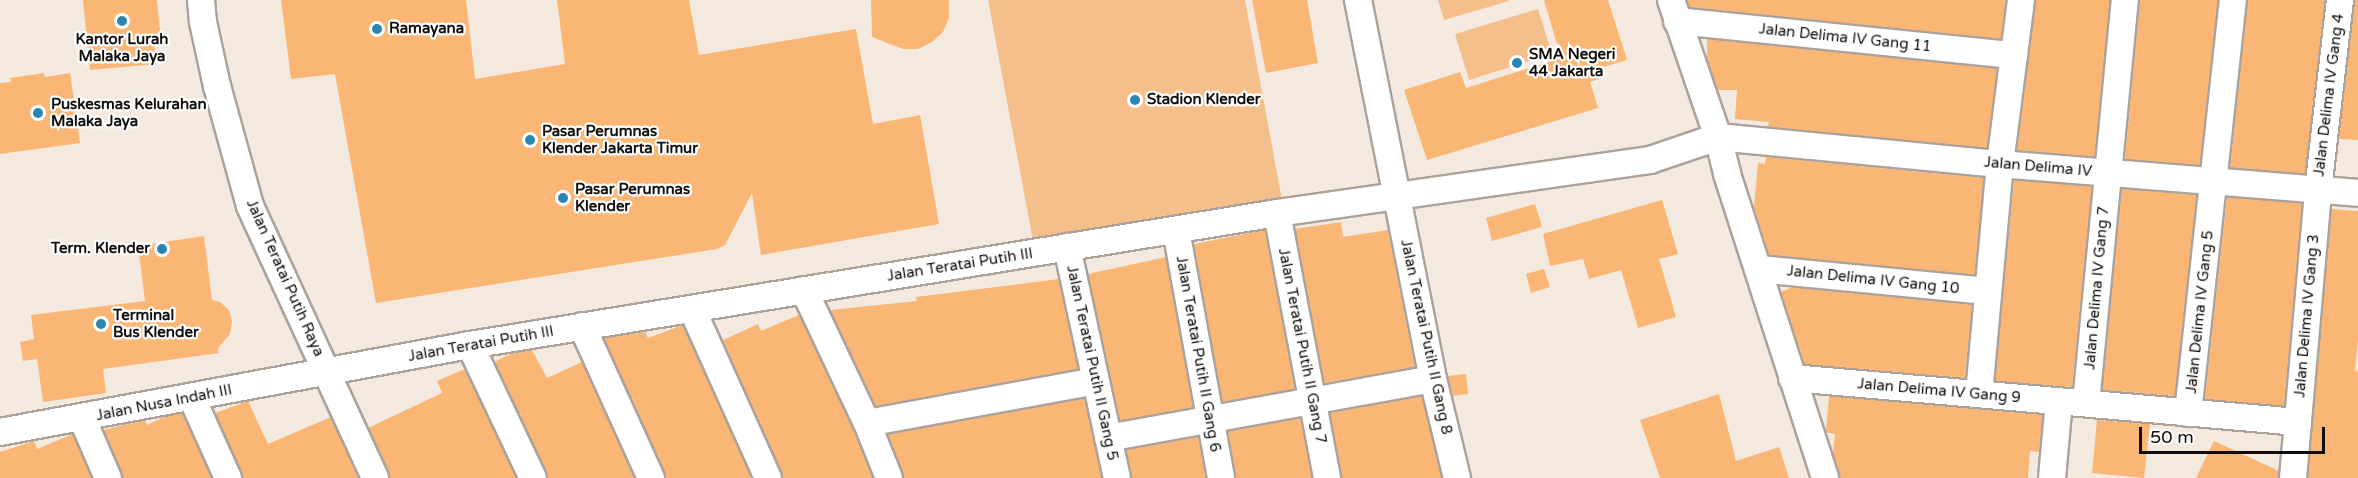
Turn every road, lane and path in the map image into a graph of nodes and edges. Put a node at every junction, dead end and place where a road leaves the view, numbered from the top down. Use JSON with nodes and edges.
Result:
{"nodes":[{"id":1,"x":201,"y":0,"type":"edge"},
{"id":2,"x":1358,"y":0,"type":"edge"},
{"id":3,"x":2021,"y":0,"type":"edge"},
{"id":4,"x":2125,"y":0,"type":"edge"},
{"id":5,"x":2233,"y":0,"type":"edge"},
{"id":6,"x":2340,"y":0,"type":"edge"},
{"id":7,"x":1674,"y":10,"type":"edge"},
{"id":8,"x":2014,"y":55,"type":"junction"},
{"id":9,"x":1718,"y":137,"type":"junction"},
{"id":10,"x":2000,"y":164,"type":"junction"},
{"id":11,"x":2107,"y":173,"type":"junction"},
{"id":12,"x":2213,"y":182,"type":"junction"},
{"id":13,"x":2318,"y":190,"type":"junction"},
{"id":14,"x":2358,"y":194,"type":"edge"},
{"id":15,"x":1396,"y":196,"type":"junction"},
{"id":16,"x":1277,"y":213,"type":"junction"},
{"id":17,"x":1176,"y":230,"type":"junction"},
{"id":18,"x":1067,"y":247,"type":"junction"},
{"id":19,"x":1759,"y":269,"type":"junction"},
{"id":20,"x":804,"y":290,"type":"junction"},
{"id":21,"x":1987,"y":291,"type":"junction"},
{"id":22,"x":692,"y":309,"type":"junction"},
{"id":23,"x":582,"y":326,"type":"junction"},
{"id":24,"x":470,"y":345,"type":"junction"},
{"id":25,"x":328,"y":373,"type":"junction"},
{"id":26,"x":1792,"y":378,"type":"junction"},
{"id":27,"x":1432,"y":379,"type":"junction"},
{"id":28,"x":1095,"y":381,"type":"junction"},
{"id":29,"x":1979,"y":394,"type":"junction"},
{"id":30,"x":192,"y":398,"type":"junction"},
{"id":31,"x":1311,"y":400,"type":"junction"},
{"id":32,"x":2059,"y":402,"type":"junction"},
{"id":33,"x":2086,"y":403,"type":"junction"},
{"id":34,"x":2188,"y":413,"type":"junction"},
{"id":35,"x":82,"y":418,"type":"junction"},
{"id":36,"x":1211,"y":419,"type":"junction"},
{"id":37,"x":2298,"y":422,"type":"junction"},
{"id":38,"x":867,"y":423,"type":"junction"},
{"id":39,"x":0,"y":432,"type":"edge"},
{"id":40,"x":1108,"y":438,"type":"junction"},
{"id":41,"x":108,"y":478,"type":"edge"},
{"id":42,"x":228,"y":478,"type":"edge"},
{"id":43,"x":375,"y":478,"type":"edge"},
{"id":44,"x":533,"y":478,"type":"edge"},
{"id":45,"x":651,"y":478,"type":"edge"},
{"id":46,"x":768,"y":478,"type":"edge"},
{"id":47,"x":889,"y":478,"type":"edge"},
{"id":48,"x":1117,"y":478,"type":"edge"},
{"id":49,"x":1221,"y":478,"type":"edge"},
{"id":50,"x":1327,"y":478,"type":"edge"},
{"id":51,"x":1457,"y":478,"type":"edge"},
{"id":52,"x":1825,"y":478,"type":"edge"},
{"id":53,"x":2052,"y":478,"type":"edge"},
{"id":54,"x":2293,"y":478,"type":"edge"}],
"edges":[{"from":1,"to":25,"type":"street","name":"Jalan Teratai Putih Raya"},
{"from":2,"to":15,"type":"street"},
{"from":3,"to":8,"type":"street"},
{"from":4,"to":11,"type":"street","name":"Jalan Delima IV Gang 7"},
{"from":5,"to":12,"type":"street","name":"Jalan Delima IV Gang 5"},
{"from":6,"to":13,"type":"street","name":"Jalan Delima IV Gang 4"},
{"from":7,"to":8,"type":"street","name":"Jalan Delima IV Gang 11"},
{"from":7,"to":9,"type":"street"},
{"from":8,"to":10,"type":"street"},
{"from":9,"to":10,"type":"street","name":"Jalan Delima IV"},
{"from":9,"to":15,"type":"street","name":"Jalan Teratai Putih III"},
{"from":9,"to":19,"type":"street"},
{"from":10,"to":11,"type":"street","name":"Jalan Delima IV"},
{"from":10,"to":21,"type":"street"},
{"from":11,"to":12,"type":"street","name":"Jalan Delima IV"},
{"from":11,"to":33,"type":"street","name":"Jalan Delima IV Gang 7"},
{"from":12,"to":13,"type":"street","name":"Jalan Delima IV"},
{"from":12,"to":34,"type":"street","name":"Jalan Delima IV Gang 5"},
{"from":13,"to":14,"type":"street","name":"Jalan Delima IV"},
{"from":13,"to":37,"type":"street","name":"Jalan Delima IV Gang 3"},
{"from":15,"to":16,"type":"street","name":"Jalan Teratai Putih III"},
{"from":15,"to":27,"type":"street","name":"Jalan Teratai Putih II Gang 8"},
{"from":16,"to":17,"type":"street","name":"Jalan Teratai Putih III"},
{"from":16,"to":31,"type":"street","name":"Jalan Teratai Putih II Gang 7"},
{"from":17,"to":18,"type":"street","name":"Jalan Teratai Putih III"},
{"from":17,"to":36,"type":"street","name":"Jalan Teratai Putih II Gang 6"},
{"from":18,"to":20,"type":"street","name":"Jalan Teratai Putih III"},
{"from":18,"to":28,"type":"street","name":"Jalan Teratai Putih II Gang 5"},
{"from":19,"to":21,"type":"street","name":"Jalan Delima IV Gang 10"},
{"from":19,"to":26,"type":"street"},
{"from":20,"to":22,"type":"street","name":"Jalan Teratai Putih III"},
{"from":20,"to":38,"type":"street"},
{"from":21,"to":29,"type":"street"},
{"from":22,"to":23,"type":"street","name":"Jalan Teratai Putih III"},
{"from":22,"to":46,"type":"street"},
{"from":23,"to":24,"type":"street","name":"Jalan Teratai Putih III"},
{"from":23,"to":45,"type":"street"},
{"from":24,"to":25,"type":"street","name":"Jalan Teratai Putih III"},
{"from":24,"to":44,"type":"street"},
{"from":25,"to":30,"type":"street","name":"Jalan Nusa Indah III"},
{"from":25,"to":43,"type":"street","name":"Jalan Teratai Putih Raya"},
{"from":26,"to":29,"type":"street","name":"Jalan Delima IV Gang 9"},
{"from":26,"to":52,"type":"street"},
{"from":27,"to":31,"type":"street"},
{"from":27,"to":51,"type":"street","name":"Jalan Teratai Putih II Gang 8"},
{"from":28,"to":38,"type":"street"},
{"from":28,"to":40,"type":"street","name":"Jalan Teratai Putih II Gang 5"},
{"from":29,"to":32,"type":"street","name":"Jalan Delima IV Gang 9"},
{"from":30,"to":35,"type":"street","name":"Jalan Nusa Indah III"},
{"from":30,"to":42,"type":"street"},
{"from":31,"to":36,"type":"street"},
{"from":31,"to":50,"type":"street","name":"Jalan Teratai Putih II Gang 7"},
{"from":32,"to":33,"type":"street","name":"Jalan Delima IV Gang 9"},
{"from":32,"to":53,"type":"street"},
{"from":33,"to":34,"type":"street","name":"Jalan Delima IV Gang 5"},
{"from":34,"to":37,"type":"street"},
{"from":35,"to":39,"type":"street","name":"Jalan Nusa Indah III"},
{"from":35,"to":41,"type":"street"},
{"from":36,"to":40,"type":"street"},
{"from":36,"to":49,"type":"street","name":"Jalan Teratai Putih II Gang 6"},
{"from":37,"to":54,"type":"street","name":"Jalan Delima IV Gang 3"},
{"from":38,"to":47,"type":"street"},
{"from":40,"to":48,"type":"street","name":"Jalan Teratai Putih II Gang 5"}]}
